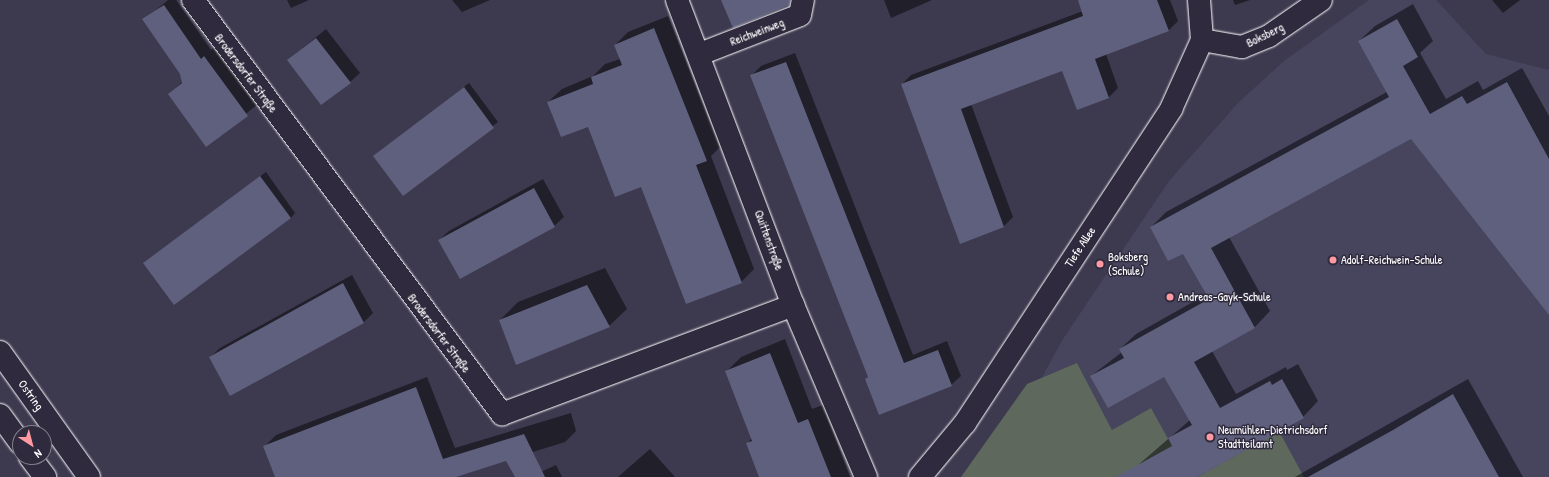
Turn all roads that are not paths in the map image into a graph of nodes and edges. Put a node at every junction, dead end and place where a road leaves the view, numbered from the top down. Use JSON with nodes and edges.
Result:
{"nodes":[{"id":1,"x":194,"y":0,"type":"edge"},
{"id":2,"x":677,"y":0,"type":"edge"},
{"id":3,"x":803,"y":0,"type":"edge"},
{"id":4,"x":1199,"y":0,"type":"edge"},
{"id":5,"x":1321,"y":0,"type":"edge"},
{"id":6,"x":1202,"y":40,"type":"junction"},
{"id":7,"x":700,"y":54,"type":"junction"},
{"id":8,"x":794,"y":305,"type":"junction"},
{"id":9,"x":0,"y":352,"type":"edge"},
{"id":10,"x":0,"y":415,"type":"edge"},
{"id":11,"x":12,"y":432,"type":"edge"},
{"id":12,"x":36,"y":465,"type":"edge"},
{"id":13,"x":45,"y":477,"type":"edge"},
{"id":14,"x":89,"y":477,"type":"edge"},
{"id":15,"x":866,"y":477,"type":"edge"},
{"id":16,"x":920,"y":477,"type":"edge"}],
"edges":[{"from":1,"to":8,"type":"street","name":"Brodersdorfer Straße"},
{"from":2,"to":7,"type":"street","name":"Quittenstraße"},
{"from":3,"to":7,"type":"street","name":"Reichweinweg"},
{"from":4,"to":6,"type":"street","name":"Tiefe Allee"},
{"from":5,"to":6,"type":"street","name":"Boksberg"},
{"from":6,"to":16,"type":"street","name":"Tiefe Allee"},
{"from":7,"to":8,"type":"street","name":"Quittenstraße"},
{"from":8,"to":15,"type":"street","name":"Quittenstraße"},
{"from":9,"to":14,"type":"street","name":"Ostring"},
{"from":10,"to":11,"type":"street"},
{"from":12,"to":13,"type":"street"}]}
